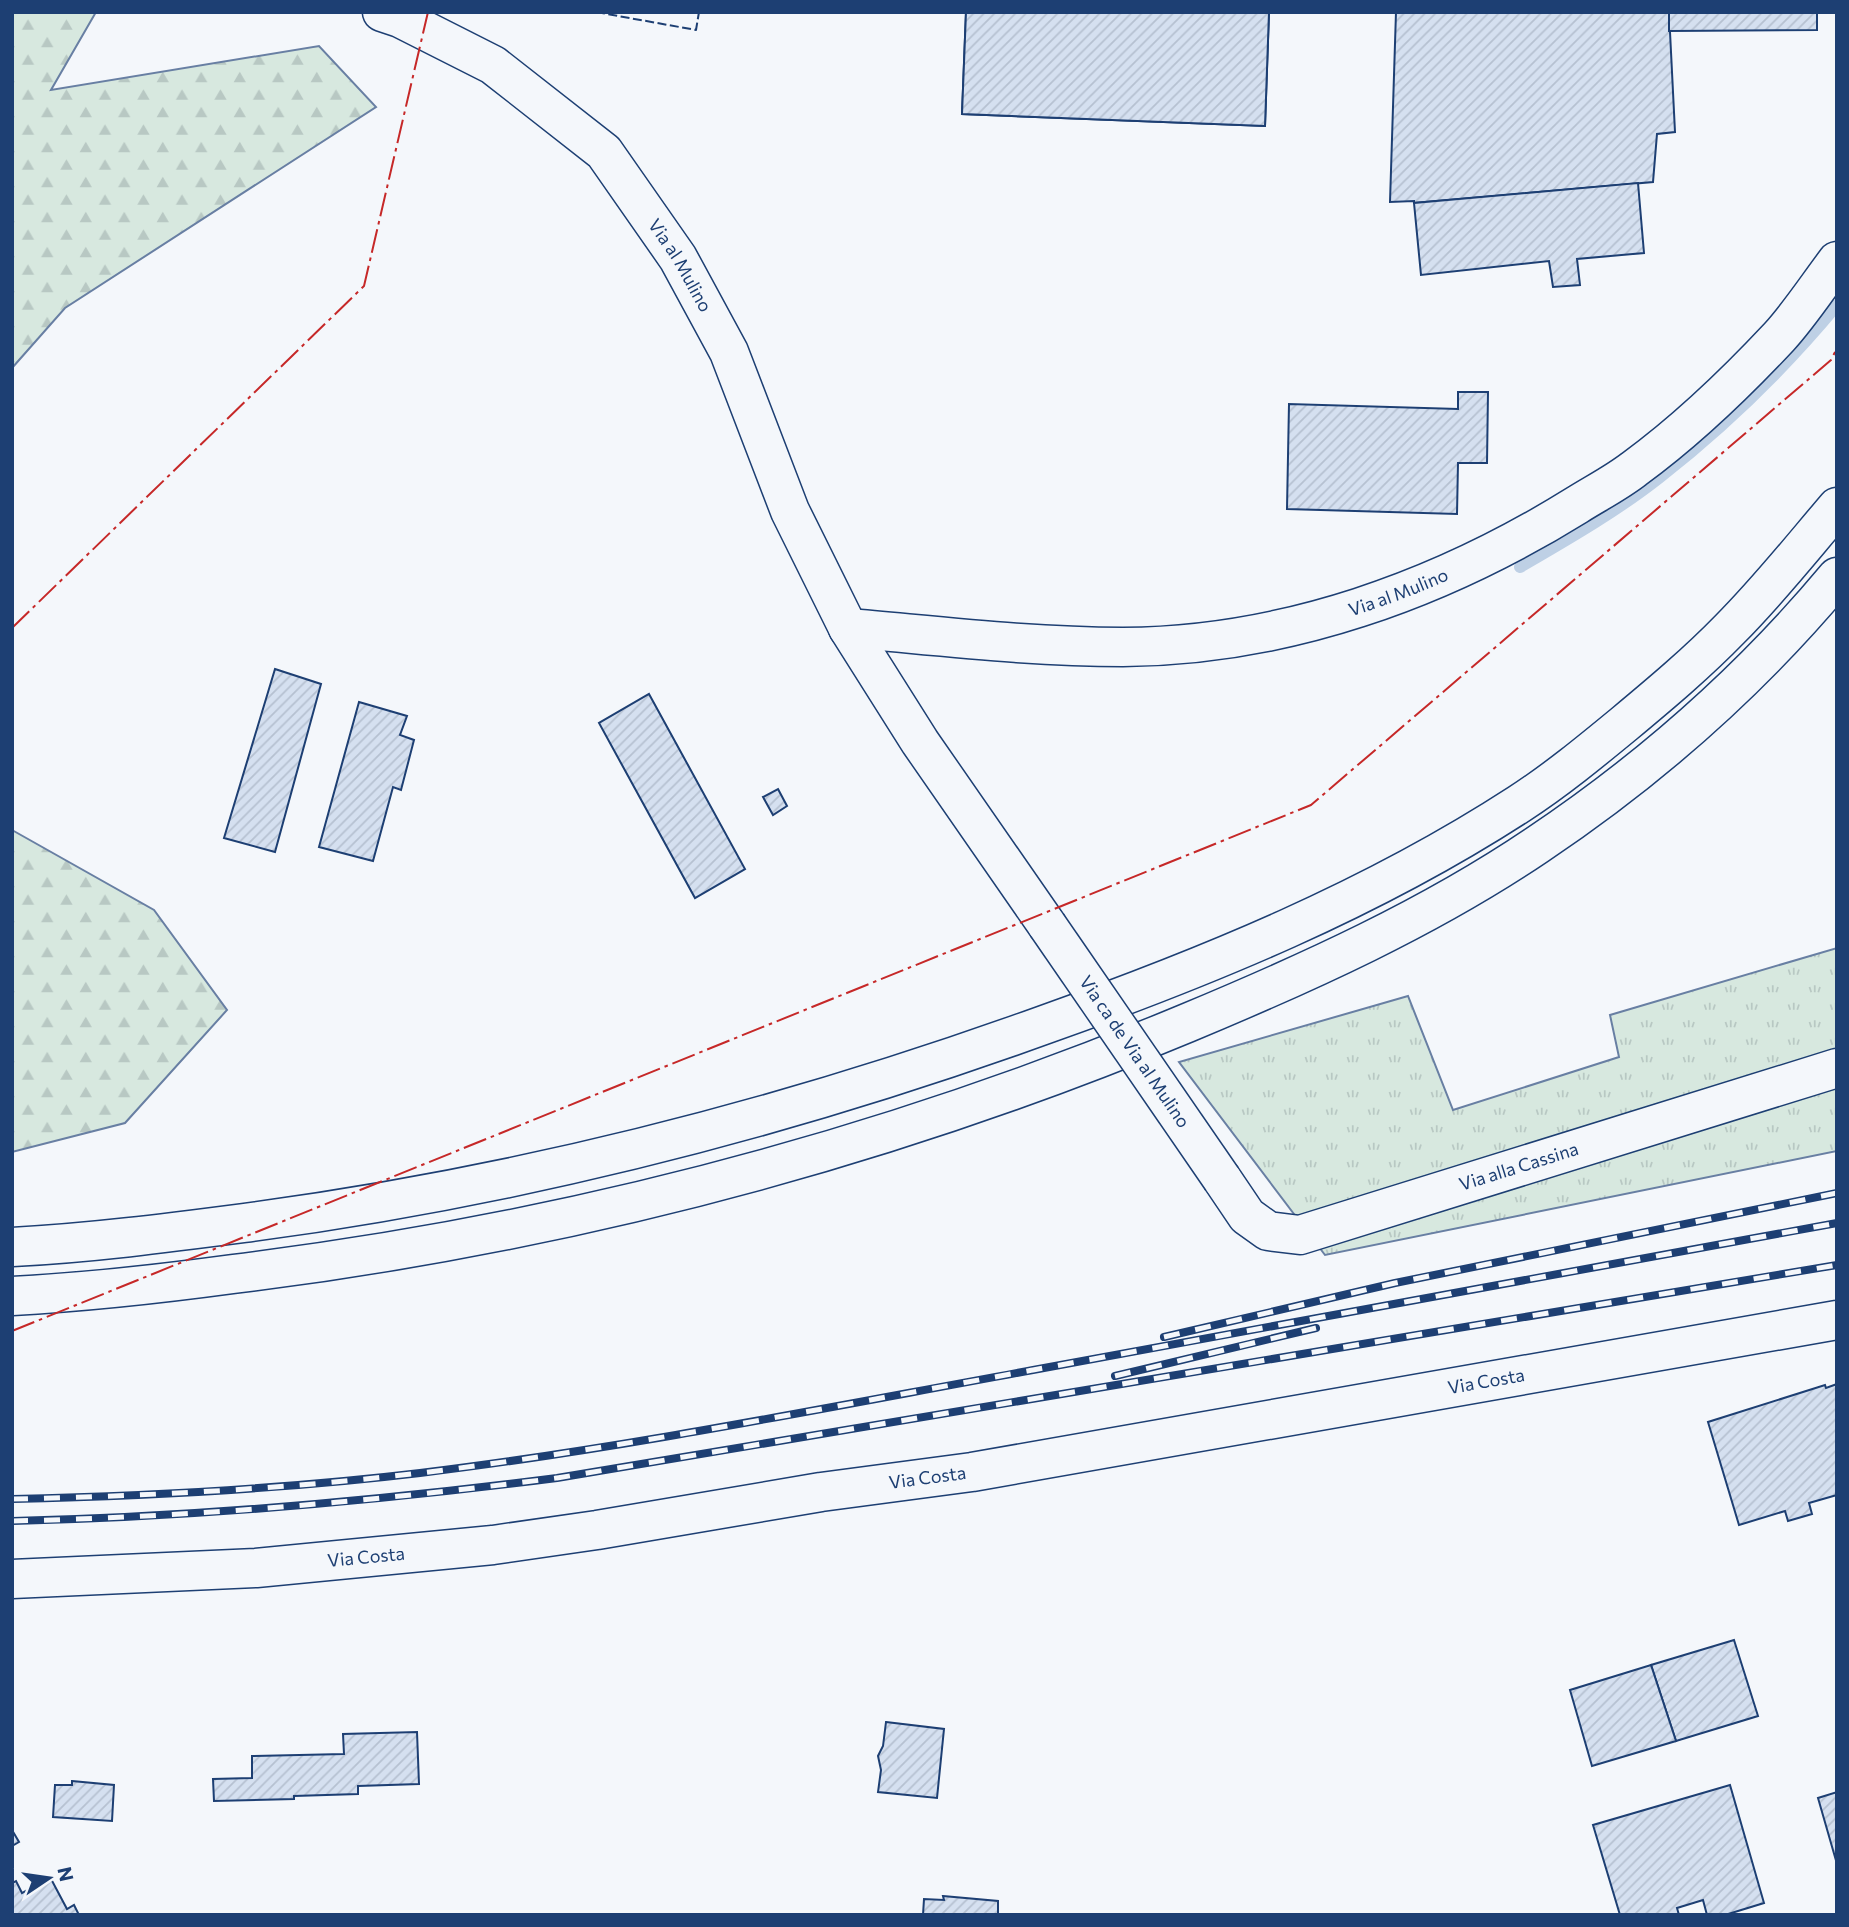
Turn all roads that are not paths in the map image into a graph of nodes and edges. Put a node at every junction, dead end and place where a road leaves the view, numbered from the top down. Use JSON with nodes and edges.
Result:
{"nodes":[{"id":1,"x":382,"y":12,"type":"edge"},
{"id":2,"x":1837,"y":261,"type":"edge"},
{"id":3,"x":1837,"y":507,"type":"edge"},
{"id":4,"x":1837,"y":577,"type":"edge"},
{"id":5,"x":848,"y":628,"type":"junction"},
{"id":6,"x":1047,"y":925,"type":"joint"},
{"id":7,"x":1837,"y":1068,"type":"edge"},
{"id":8,"x":1222,"y":1179,"type":"joint"},
{"id":9,"x":12,"y":1247,"type":"edge"},
{"id":10,"x":12,"y":1296,"type":"edge"},
{"id":11,"x":1837,"y":1320,"type":"edge"},
{"id":12,"x":12,"y":1579,"type":"edge"}],
"edges":[{"from":1,"to":5,"type":"main road","name":"Via al Mulino"},
{"from":2,"to":5,"type":"main road","name":"Via al Mulino"},
{"from":3,"to":9,"type":"main road"},
{"from":4,"to":10,"type":"main road"},
{"from":5,"to":6,"type":"main road","name":"Via al Mulino"},
{"from":6,"to":8,"type":"main road","name":"Via ca de Via al Mulino","bridge":true},
{"from":7,"to":8,"type":"main road","name":"Via alla Cassina"},
{"from":11,"to":12,"type":"main road","name":"Via Costa"}]}
